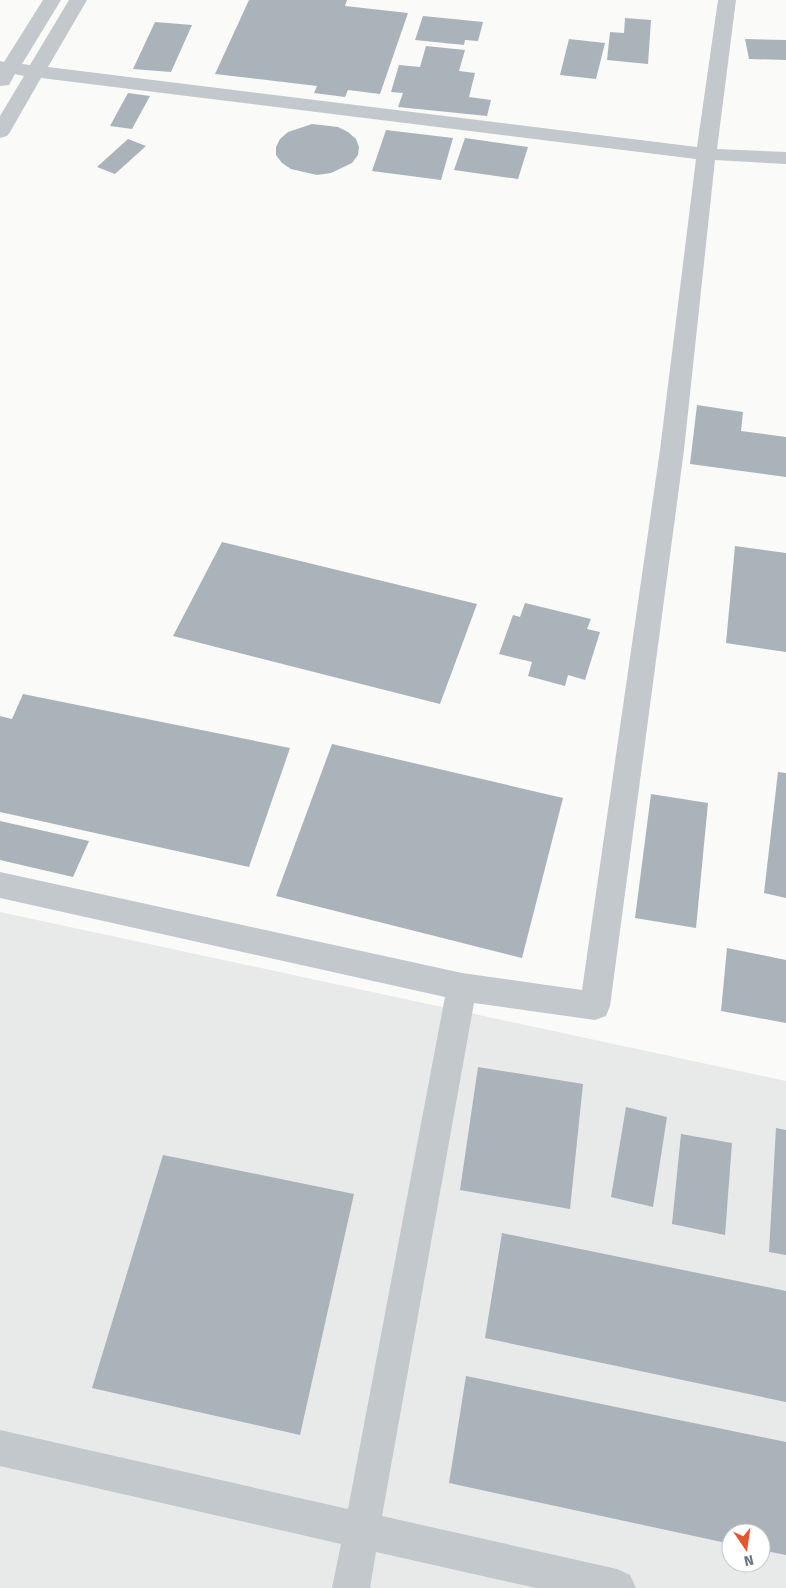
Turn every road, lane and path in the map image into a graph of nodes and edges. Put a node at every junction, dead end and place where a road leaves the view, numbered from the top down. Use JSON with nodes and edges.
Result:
{"nodes":[{"id":1,"x":52,"y":0,"type":"edge"},
{"id":2,"x":78,"y":0,"type":"edge"},
{"id":3,"x":727,"y":0,"type":"edge"},
{"id":4,"x":5,"y":68,"type":"edge"},
{"id":5,"x":36,"y":72,"type":"junction"},
{"id":6,"x":0,"y":85,"type":"edge"},
{"id":7,"x":0,"y":132,"type":"edge"},
{"id":8,"x":706,"y":154,"type":"junction"},
{"id":9,"x":786,"y":158,"type":"edge"},
{"id":10,"x":0,"y":885,"type":"edge"},
{"id":11,"x":462,"y":987,"type":"junction"},
{"id":12,"x":0,"y":1448,"type":"edge"},
{"id":13,"x":362,"y":1530,"type":"junction"},
{"id":14,"x":350,"y":1588,"type":"edge"},
{"id":15,"x":617,"y":1588,"type":"edge"}],
"edges":[{"from":1,"to":4,"type":"street"},
{"from":2,"to":5,"type":"street"},
{"from":3,"to":8,"type":"street"},
{"from":4,"to":5,"type":"street"},
{"from":4,"to":6,"type":"street"},
{"from":5,"to":7,"type":"street"},
{"from":5,"to":8,"type":"street"},
{"from":8,"to":9,"type":"street"},
{"from":8,"to":11,"type":"street"},
{"from":10,"to":11,"type":"street"},
{"from":11,"to":13,"type":"street"},
{"from":12,"to":13,"type":"street"},
{"from":13,"to":14,"type":"street"},
{"from":13,"to":15,"type":"street"}]}
